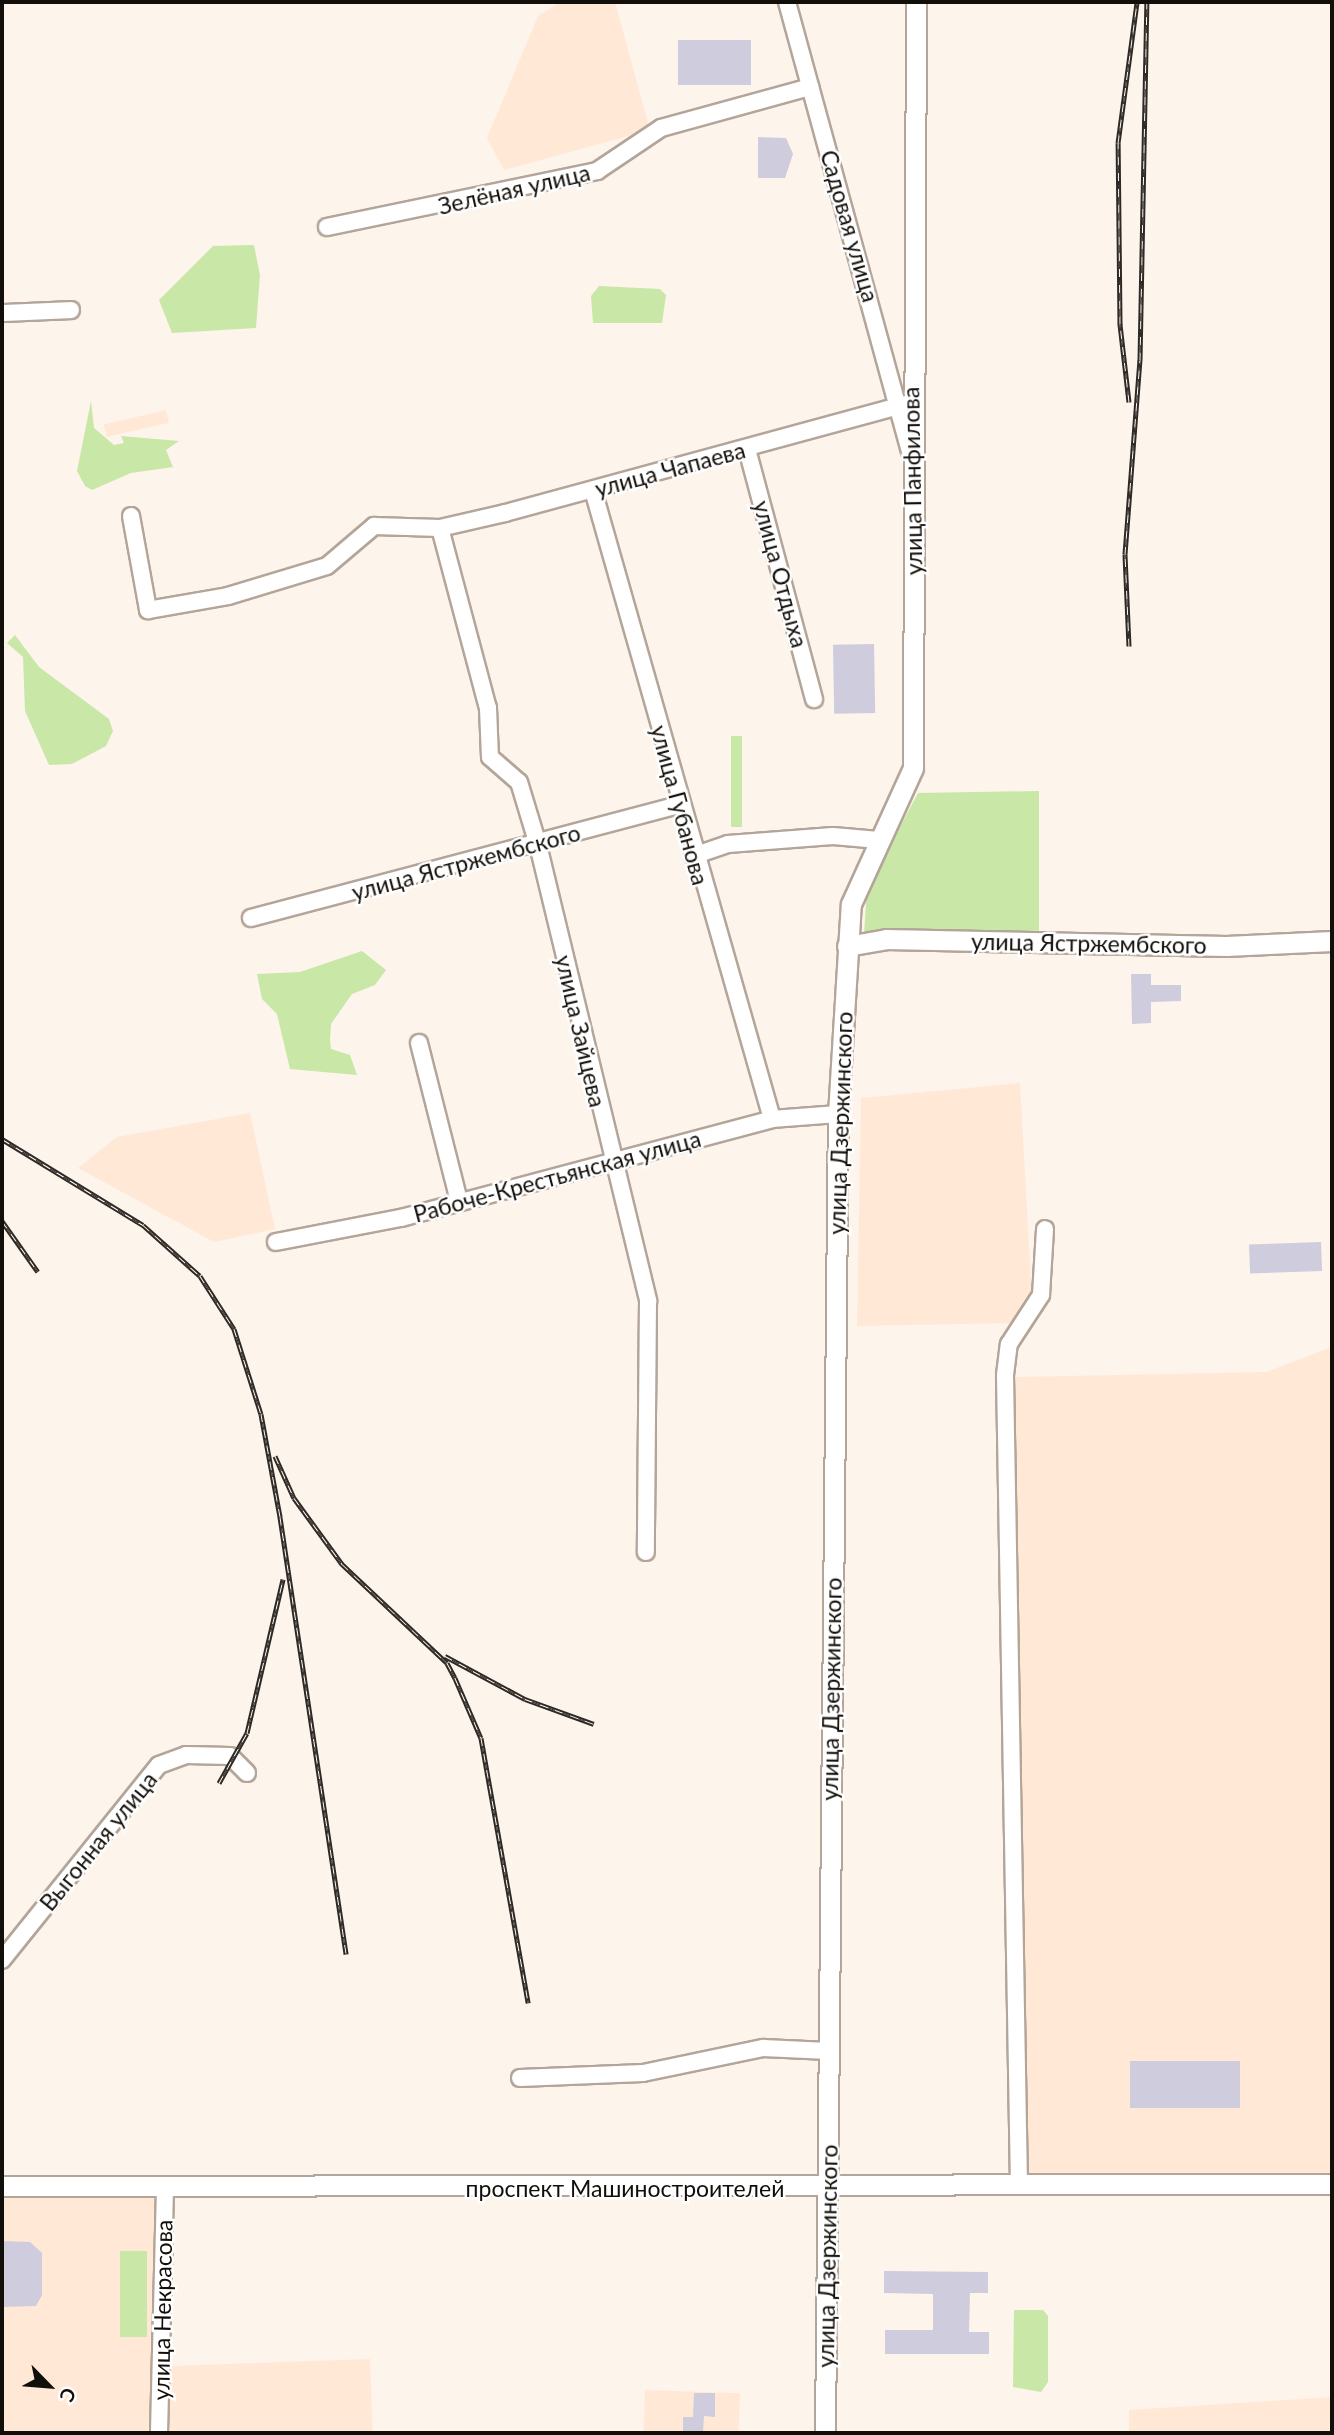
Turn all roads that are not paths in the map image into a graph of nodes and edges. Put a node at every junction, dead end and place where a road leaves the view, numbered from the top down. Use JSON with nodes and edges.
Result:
{"nodes":[{"id":1,"x":787,"y":2,"type":"edge"},
{"id":2,"x":916,"y":2,"type":"edge"},
{"id":3,"x":810,"y":87,"type":"junction"},
{"id":4,"x":327,"y":227,"type":"dead end"},
{"id":5,"x":71,"y":310,"type":"dead end"},
{"id":6,"x":2,"y":313,"type":"edge"},
{"id":7,"x":904,"y":405,"type":"junction"},
{"id":8,"x":747,"y":449,"type":"junction"},
{"id":9,"x":593,"y":490,"type":"junction"},
{"id":10,"x":131,"y":516,"type":"dead end"},
{"id":11,"x":440,"y":528,"type":"junction"},
{"id":12,"x":814,"y":699,"type":"dead end"},
{"id":13,"x":681,"y":804,"type":"junction"},
{"id":14,"x":879,"y":840,"type":"junction"},
{"id":15,"x":538,"y":845,"type":"junction"},
{"id":16,"x":693,"y":856,"type":"junction"},
{"id":17,"x":251,"y":918,"type":"dead end"},
{"id":18,"x":1332,"y":941,"type":"edge"},
{"id":19,"x":846,"y":946,"type":"junction"},
{"id":20,"x":419,"y":1043,"type":"dead end"},
{"id":21,"x":838,"y":1114,"type":"junction"},
{"id":22,"x":772,"y":1119,"type":"junction"},
{"id":23,"x":612,"y":1164,"type":"junction"},
{"id":24,"x":458,"y":1201,"type":"junction"},
{"id":25,"x":1045,"y":1229,"type":"dead end"},
{"id":26,"x":276,"y":1242,"type":"dead end"},
{"id":27,"x":646,"y":1552,"type":"dead end"},
{"id":28,"x":247,"y":1773,"type":"dead end"},
{"id":29,"x":2,"y":1960,"type":"edge"},
{"id":30,"x":829,"y":2051,"type":"junction"},
{"id":31,"x":520,"y":2078,"type":"dead end"},
{"id":32,"x":1332,"y":2185,"type":"edge"},
{"id":33,"x":165,"y":2186,"type":"junction"},
{"id":34,"x":1019,"y":2186,"type":"junction"},
{"id":35,"x":5,"y":2188,"type":"edge"},
{"id":36,"x":827,"y":2188,"type":"junction"},
{"id":37,"x":159,"y":2433,"type":"edge"},
{"id":38,"x":825,"y":2433,"type":"edge"}],
"edges":[{"from":1,"to":3,"type":"street","name":"Садовая улица"},
{"from":2,"to":7,"type":"main road","name":"улица Панфилова"},
{"from":3,"to":4,"type":"street","name":"Зелёная улица"},
{"from":3,"to":7,"type":"street","name":"Садовая улица"},
{"from":5,"to":6,"type":"street"},
{"from":7,"to":8,"type":"street","name":"улица Чапаева"},
{"from":7,"to":14,"type":"main road","name":"улица Панфилова"},
{"from":8,"to":9,"type":"street","name":"улица Чапаева"},
{"from":8,"to":12,"type":"street","name":"улица Отдыха"},
{"from":9,"to":11,"type":"street","name":"улица Чапаева"},
{"from":9,"to":13,"type":"street","name":"улица Губанова"},
{"from":10,"to":11,"type":"street","name":"улица Чапаева"},
{"from":11,"to":15,"type":"street","name":"улица Зайцева"},
{"from":13,"to":15,"type":"street","name":"улица Ястржембского"},
{"from":13,"to":16,"type":"street","name":"улица Губанова"},
{"from":14,"to":16,"type":"street"},
{"from":14,"to":19,"type":"main road","name":"улица Панфилова"},
{"from":15,"to":17,"type":"street","name":"улица Ястржембского"},
{"from":15,"to":23,"type":"street","name":"улица Зайцева"},
{"from":16,"to":22,"type":"street","name":"улица Губанова"},
{"from":18,"to":19,"type":"main road","name":"улица Ястржембского"},
{"from":19,"to":21,"type":"main road","name":"улица Дзержинского"},
{"from":20,"to":24,"type":"street"},
{"from":21,"to":22,"type":"street","name":"Рабоче-Крестьянская улица"},
{"from":21,"to":30,"type":"main road","name":"улица Дзержинского"},
{"from":22,"to":23,"type":"street","name":"Рабоче-Крестьянская улица"},
{"from":23,"to":24,"type":"street","name":"Рабоче-Крестьянская улица"},
{"from":23,"to":27,"type":"street","name":"улица Зайцева"},
{"from":24,"to":26,"type":"street","name":"Рабоче-Крестьянская улица"},
{"from":25,"to":34,"type":"street"},
{"from":28,"to":29,"type":"street","name":"Выгонная улица"},
{"from":30,"to":31,"type":"street"},
{"from":30,"to":36,"type":"main road","name":"улица Дзержинского"},
{"from":32,"to":34,"type":"main road","name":"проспект Машиностроителей"},
{"from":33,"to":35,"type":"main road","name":"проспект Машиностроителей"},
{"from":33,"to":36,"type":"main road","name":"проспект Машиностроителей"},
{"from":33,"to":37,"type":"street","name":"улица Некрасова"},
{"from":34,"to":36,"type":"main road","name":"проспект Машиностроителей"},
{"from":36,"to":38,"type":"main road","name":"улица Дзержинского"}]}
